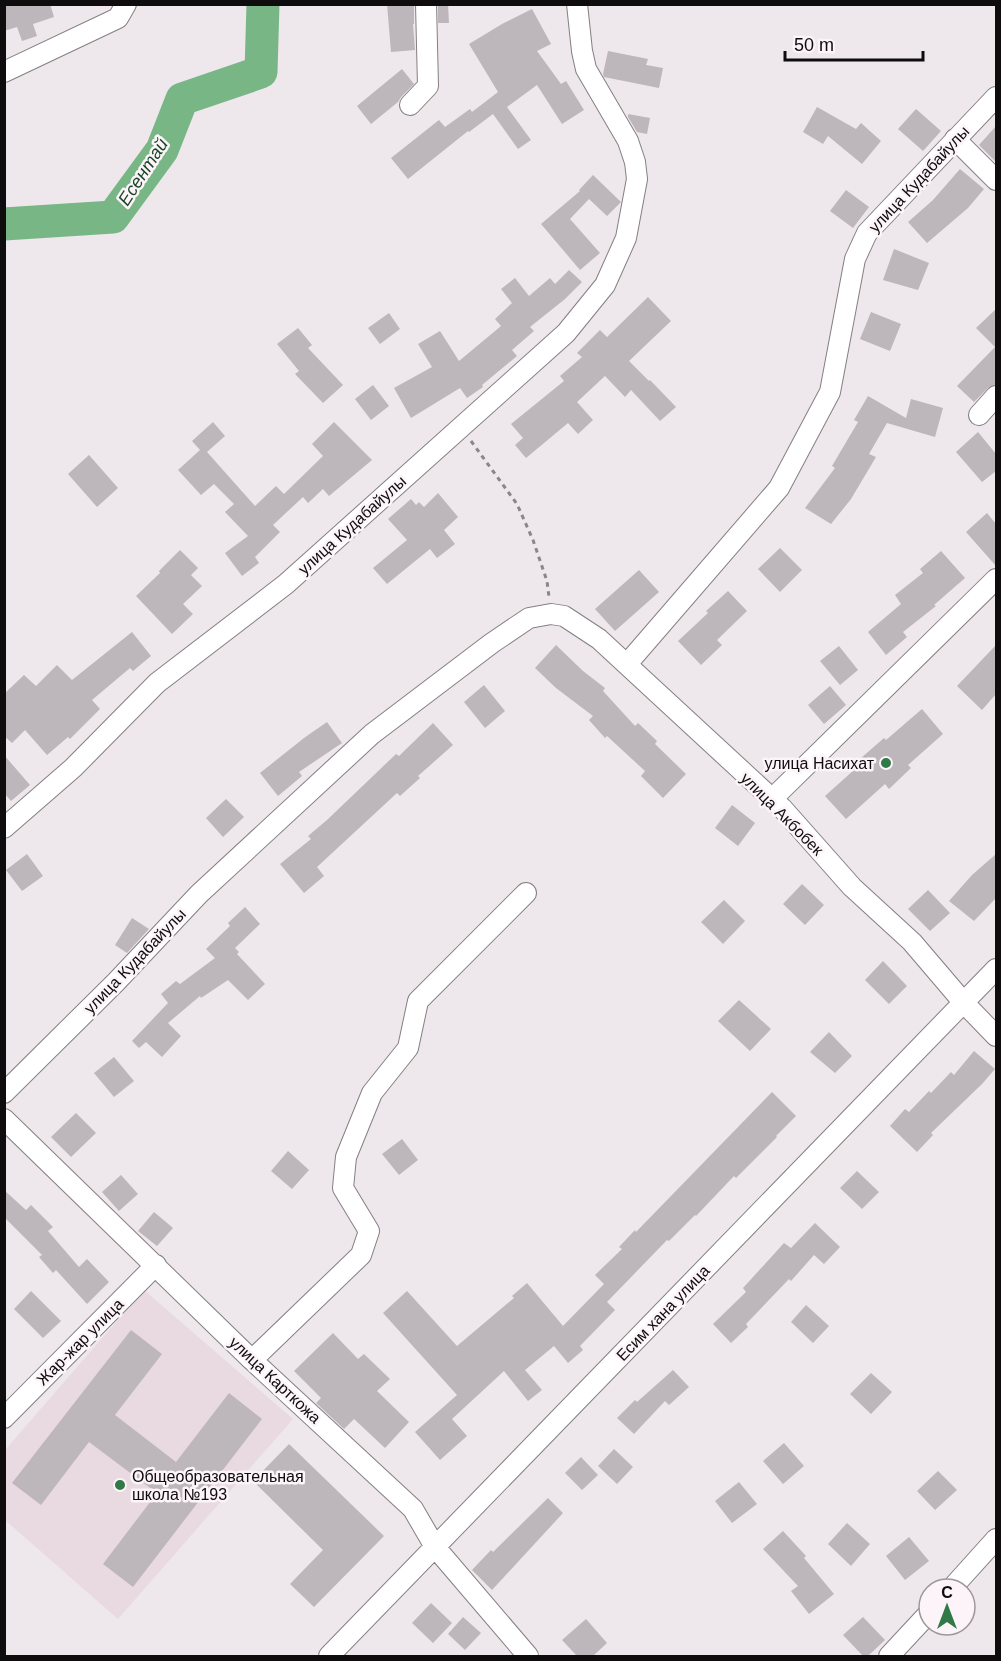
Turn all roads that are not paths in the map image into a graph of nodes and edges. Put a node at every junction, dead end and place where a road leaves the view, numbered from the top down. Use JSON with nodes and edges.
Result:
{"nodes":[{"id":1,"x":126,"y":4,"type":"edge"},
{"id":2,"x":426,"y":4,"type":"edge"},
{"id":3,"x":578,"y":4,"type":"edge"},
{"id":4,"x":4,"y":72,"type":"edge"},
{"id":5,"x":996,"y":97,"type":"edge"},
{"id":6,"x":410,"y":105,"type":"dead end"},
{"id":7,"x":955,"y":140,"type":"junction"},
{"id":8,"x":996,"y":180,"type":"edge"},
{"id":9,"x":996,"y":396,"type":"edge"},
{"id":10,"x":979,"y":415,"type":"dead end"},
{"id":11,"x":996,"y":579,"type":"edge"},
{"id":12,"x":551,"y":614,"type":"joint"},
{"id":13,"x":627,"y":664,"type":"junction"},
{"id":14,"x":772,"y":799,"type":"junction"},
{"id":15,"x":4,"y":828,"type":"edge"},
{"id":16,"x":526,"y":893,"type":"dead end"},
{"id":17,"x":996,"y":969,"type":"edge"},
{"id":18,"x":964,"y":1003,"type":"junction"},
{"id":19,"x":996,"y":1036,"type":"edge"},
{"id":20,"x":4,"y":1093,"type":"edge"},
{"id":21,"x":4,"y":1119,"type":"edge"},
{"id":22,"x":156,"y":1265,"type":"junction"},
{"id":23,"x":252,"y":1360,"type":"junction"},
{"id":24,"x":4,"y":1418,"type":"edge"},
{"id":25,"x":996,"y":1539,"type":"edge"},
{"id":26,"x":435,"y":1547,"type":"junction"},
{"id":27,"x":962,"y":1577,"type":"edge"},
{"id":28,"x":917,"y":1626,"type":"edge"},
{"id":29,"x":329,"y":1656,"type":"edge"},
{"id":30,"x":528,"y":1656,"type":"edge"},
{"id":31,"x":890,"y":1656,"type":"edge"}],
"edges":[{"from":1,"to":4,"type":"street"},
{"from":2,"to":6,"type":"street"},
{"from":3,"to":15,"type":"street","name":"улица Кудабайулы"},
{"from":5,"to":7,"type":"street","name":"улица Кудабайулы"},
{"from":7,"to":8,"type":"street"},
{"from":7,"to":13,"type":"street","name":"улица Кудабайулы"},
{"from":9,"to":10,"type":"street"},
{"from":11,"to":14,"type":"street"},
{"from":12,"to":13,"type":"street","name":"улица Акбобек"},
{"from":12,"to":20,"type":"street","name":"улица Кудабайулы"},
{"from":13,"to":14,"type":"street","name":"улица Акбобек"},
{"from":14,"to":18,"type":"street","name":"улица Акбобек"},
{"from":16,"to":23,"type":"street"},
{"from":17,"to":18,"type":"street","name":"Есим хана улица"},
{"from":18,"to":19,"type":"street","name":"улица Акбобек"},
{"from":18,"to":26,"type":"street","name":"Есим хана улица"},
{"from":21,"to":22,"type":"street","name":"улица Карткожа"},
{"from":22,"to":23,"type":"street","name":"улица Карткожа"},
{"from":22,"to":24,"type":"street","name":"Жар-жар улица"},
{"from":23,"to":26,"type":"street","name":"улица Карткожа"},
{"from":25,"to":27,"type":"street"},
{"from":26,"to":29,"type":"street","name":"Есим хана улица"},
{"from":26,"to":30,"type":"street","name":"улица Карткожа"},
{"from":28,"to":31,"type":"street"}]}
